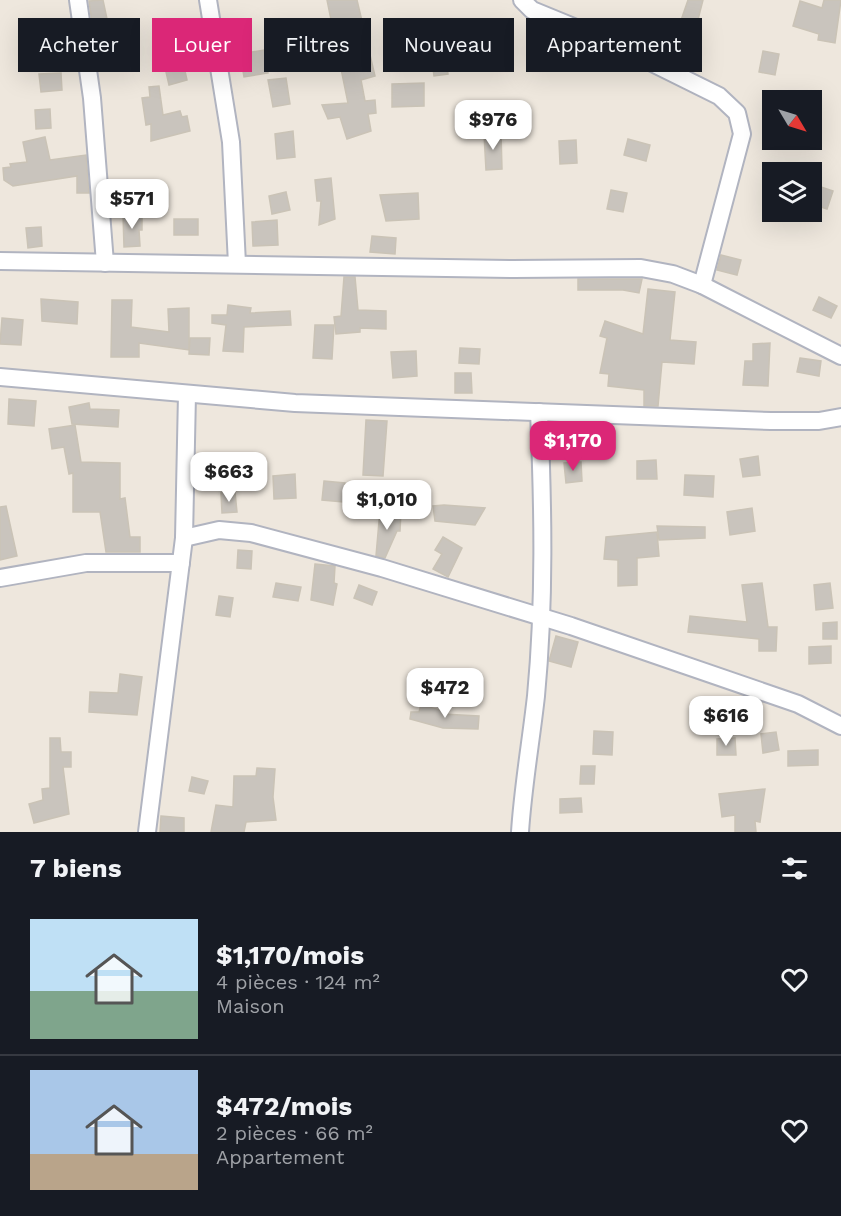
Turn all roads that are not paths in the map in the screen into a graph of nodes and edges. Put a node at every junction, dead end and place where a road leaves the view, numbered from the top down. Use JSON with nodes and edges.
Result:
{"nodes":[{"id":1,"x":78,"y":0,"type":"edge"},
{"id":2,"x":208,"y":0,"type":"edge"},
{"id":3,"x":522,"y":0,"type":"edge"},
{"id":4,"x":0,"y":261,"type":"edge"},
{"id":5,"x":105,"y":263,"type":"junction"},
{"id":6,"x":237,"y":264,"type":"junction"},
{"id":7,"x":702,"y":285,"type":"junction"},
{"id":8,"x":841,"y":356,"type":"edge"},
{"id":9,"x":0,"y":377,"type":"edge"},
{"id":10,"x":187,"y":394,"type":"junction"},
{"id":11,"x":539,"y":412,"type":"junction"},
{"id":12,"x":841,"y":417,"type":"edge"},
{"id":13,"x":184,"y":538,"type":"junction"},
{"id":14,"x":181,"y":563,"type":"junction"},
{"id":15,"x":0,"y":578,"type":"edge"},
{"id":16,"x":541,"y":617,"type":"junction"},
{"id":17,"x":841,"y":726,"type":"edge"},
{"id":18,"x":147,"y":832,"type":"edge"},
{"id":19,"x":520,"y":832,"type":"edge"}],
"edges":[{"from":1,"to":5,"type":"street"},
{"from":2,"to":6,"type":"street"},
{"from":3,"to":7,"type":"street"},
{"from":4,"to":5,"type":"street"},
{"from":5,"to":6,"type":"street"},
{"from":6,"to":7,"type":"street"},
{"from":7,"to":8,"type":"street"},
{"from":9,"to":10,"type":"street"},
{"from":10,"to":11,"type":"street"},
{"from":10,"to":13,"type":"street"},
{"from":11,"to":12,"type":"street"},
{"from":11,"to":16,"type":"street"},
{"from":13,"to":14,"type":"street"},
{"from":13,"to":16,"type":"street"},
{"from":14,"to":15,"type":"street"},
{"from":14,"to":18,"type":"street"},
{"from":16,"to":17,"type":"street"},
{"from":16,"to":19,"type":"street"}]}
